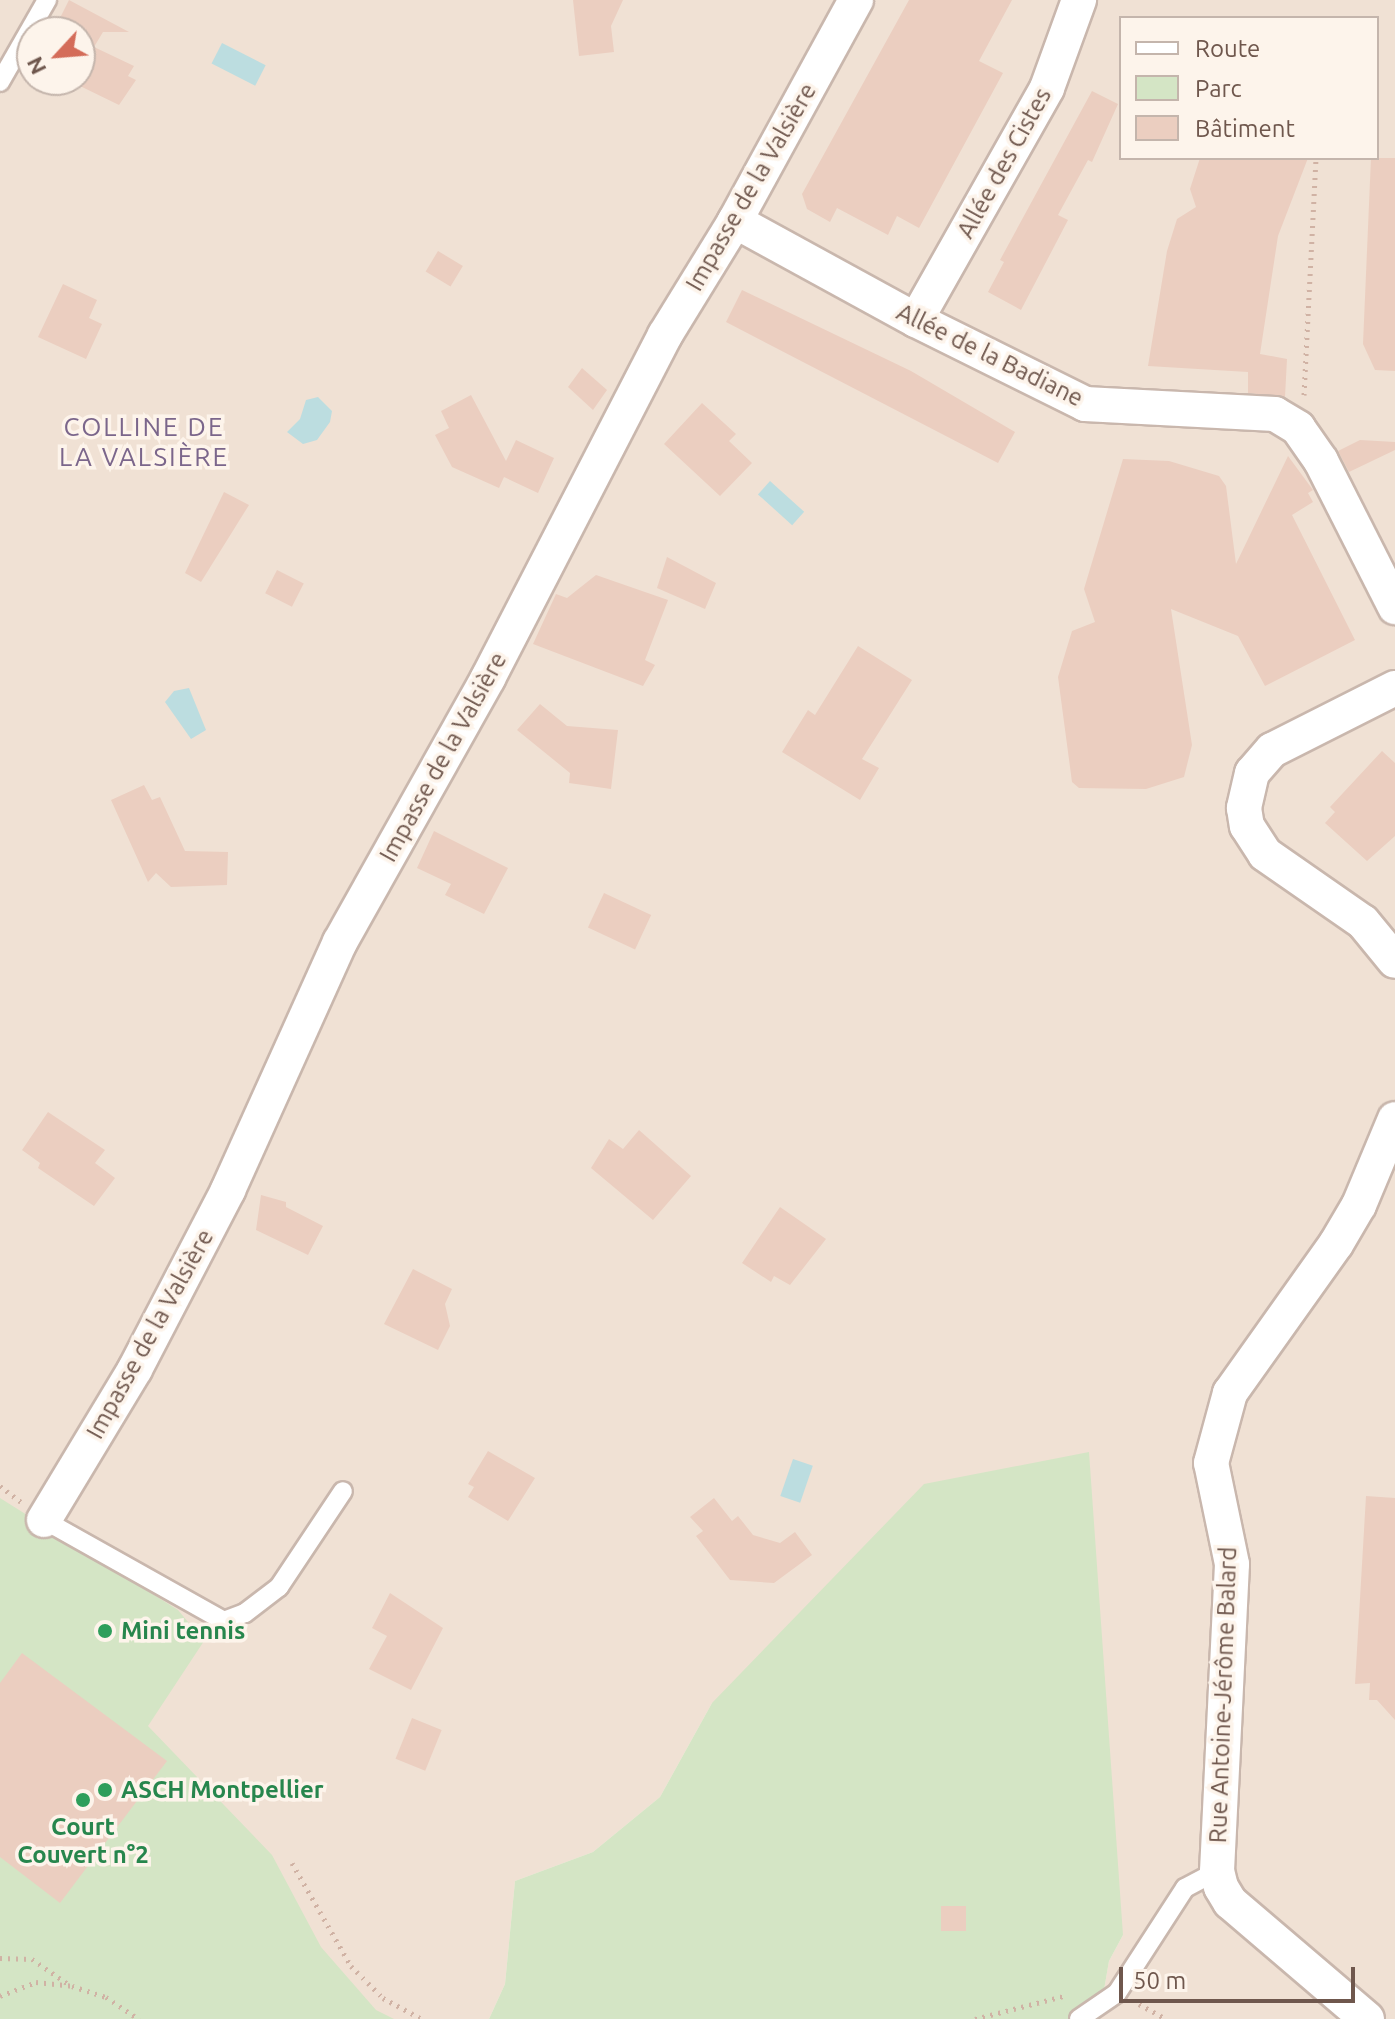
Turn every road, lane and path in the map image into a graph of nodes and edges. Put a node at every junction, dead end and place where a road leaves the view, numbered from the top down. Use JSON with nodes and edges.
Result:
{"nodes":[{"id":1,"x":47,"y":0,"type":"edge"},
{"id":2,"x":856,"y":0,"type":"edge"},
{"id":3,"x":1079,"y":0,"type":"edge"},
{"id":4,"x":0,"y":82,"type":"edge"},
{"id":5,"x":1316,"y":160,"type":"edge"},
{"id":6,"x":735,"y":221,"type":"junction"},
{"id":7,"x":916,"y":320,"type":"junction"},
{"id":8,"x":1298,"y":428,"type":"junction"},
{"id":9,"x":1395,"y":607,"type":"edge"},
{"id":10,"x":1395,"y":688,"type":"edge"},
{"id":11,"x":1390,"y":943,"type":"edge"},
{"id":12,"x":1393,"y":1133,"type":"edge"},
{"id":13,"x":343,"y":1491,"type":"dead end"},
{"id":14,"x":44,"y":1520,"type":"joint"},
{"id":15,"x":292,"y":1863,"type":"dead end"},
{"id":16,"x":1217,"y":1871,"type":"junction"},
{"id":17,"x":0,"y":1958,"type":"edge"},
{"id":18,"x":72,"y":1986,"type":"junction"},
{"id":19,"x":1117,"y":1993,"type":"junction"},
{"id":20,"x":0,"y":1996,"type":"edge"},
{"id":21,"x":139,"y":2019,"type":"edge"},
{"id":22,"x":422,"y":2019,"type":"edge"},
{"id":23,"x":975,"y":2019,"type":"edge"},
{"id":24,"x":1079,"y":2019,"type":"edge"},
{"id":25,"x":1367,"y":2019,"type":"edge"}],
"edges":[{"from":1,"to":4,"type":"lane"},
{"from":2,"to":6,"type":"street","name":"Impasse de la Valsière"},
{"from":3,"to":7,"type":"street","name":"Allée des Cistes"},
{"from":5,"to":8,"type":"path"},
{"from":6,"to":7,"type":"street","name":"Allée de la Badiane"},
{"from":6,"to":14,"type":"street","name":"Impasse de la Valsière"},
{"from":7,"to":8,"type":"street","name":"Allée de la Badiane"},
{"from":8,"to":9,"type":"street"},
{"from":10,"to":11,"type":"street"},
{"from":12,"to":16,"type":"street","name":"Rue Antoine-Jérôme Balard"},
{"from":13,"to":14,"type":"lane"},
{"from":15,"to":22,"type":"path"},
{"from":16,"to":19,"type":"lane"},
{"from":16,"to":25,"type":"street","name":"Rue Antoine-Jérôme Balard"},
{"from":17,"to":18,"type":"path"},
{"from":18,"to":20,"type":"path"},
{"from":18,"to":21,"type":"path"},
{"from":19,"to":23,"type":"path"},
{"from":19,"to":24,"type":"lane"}]}
